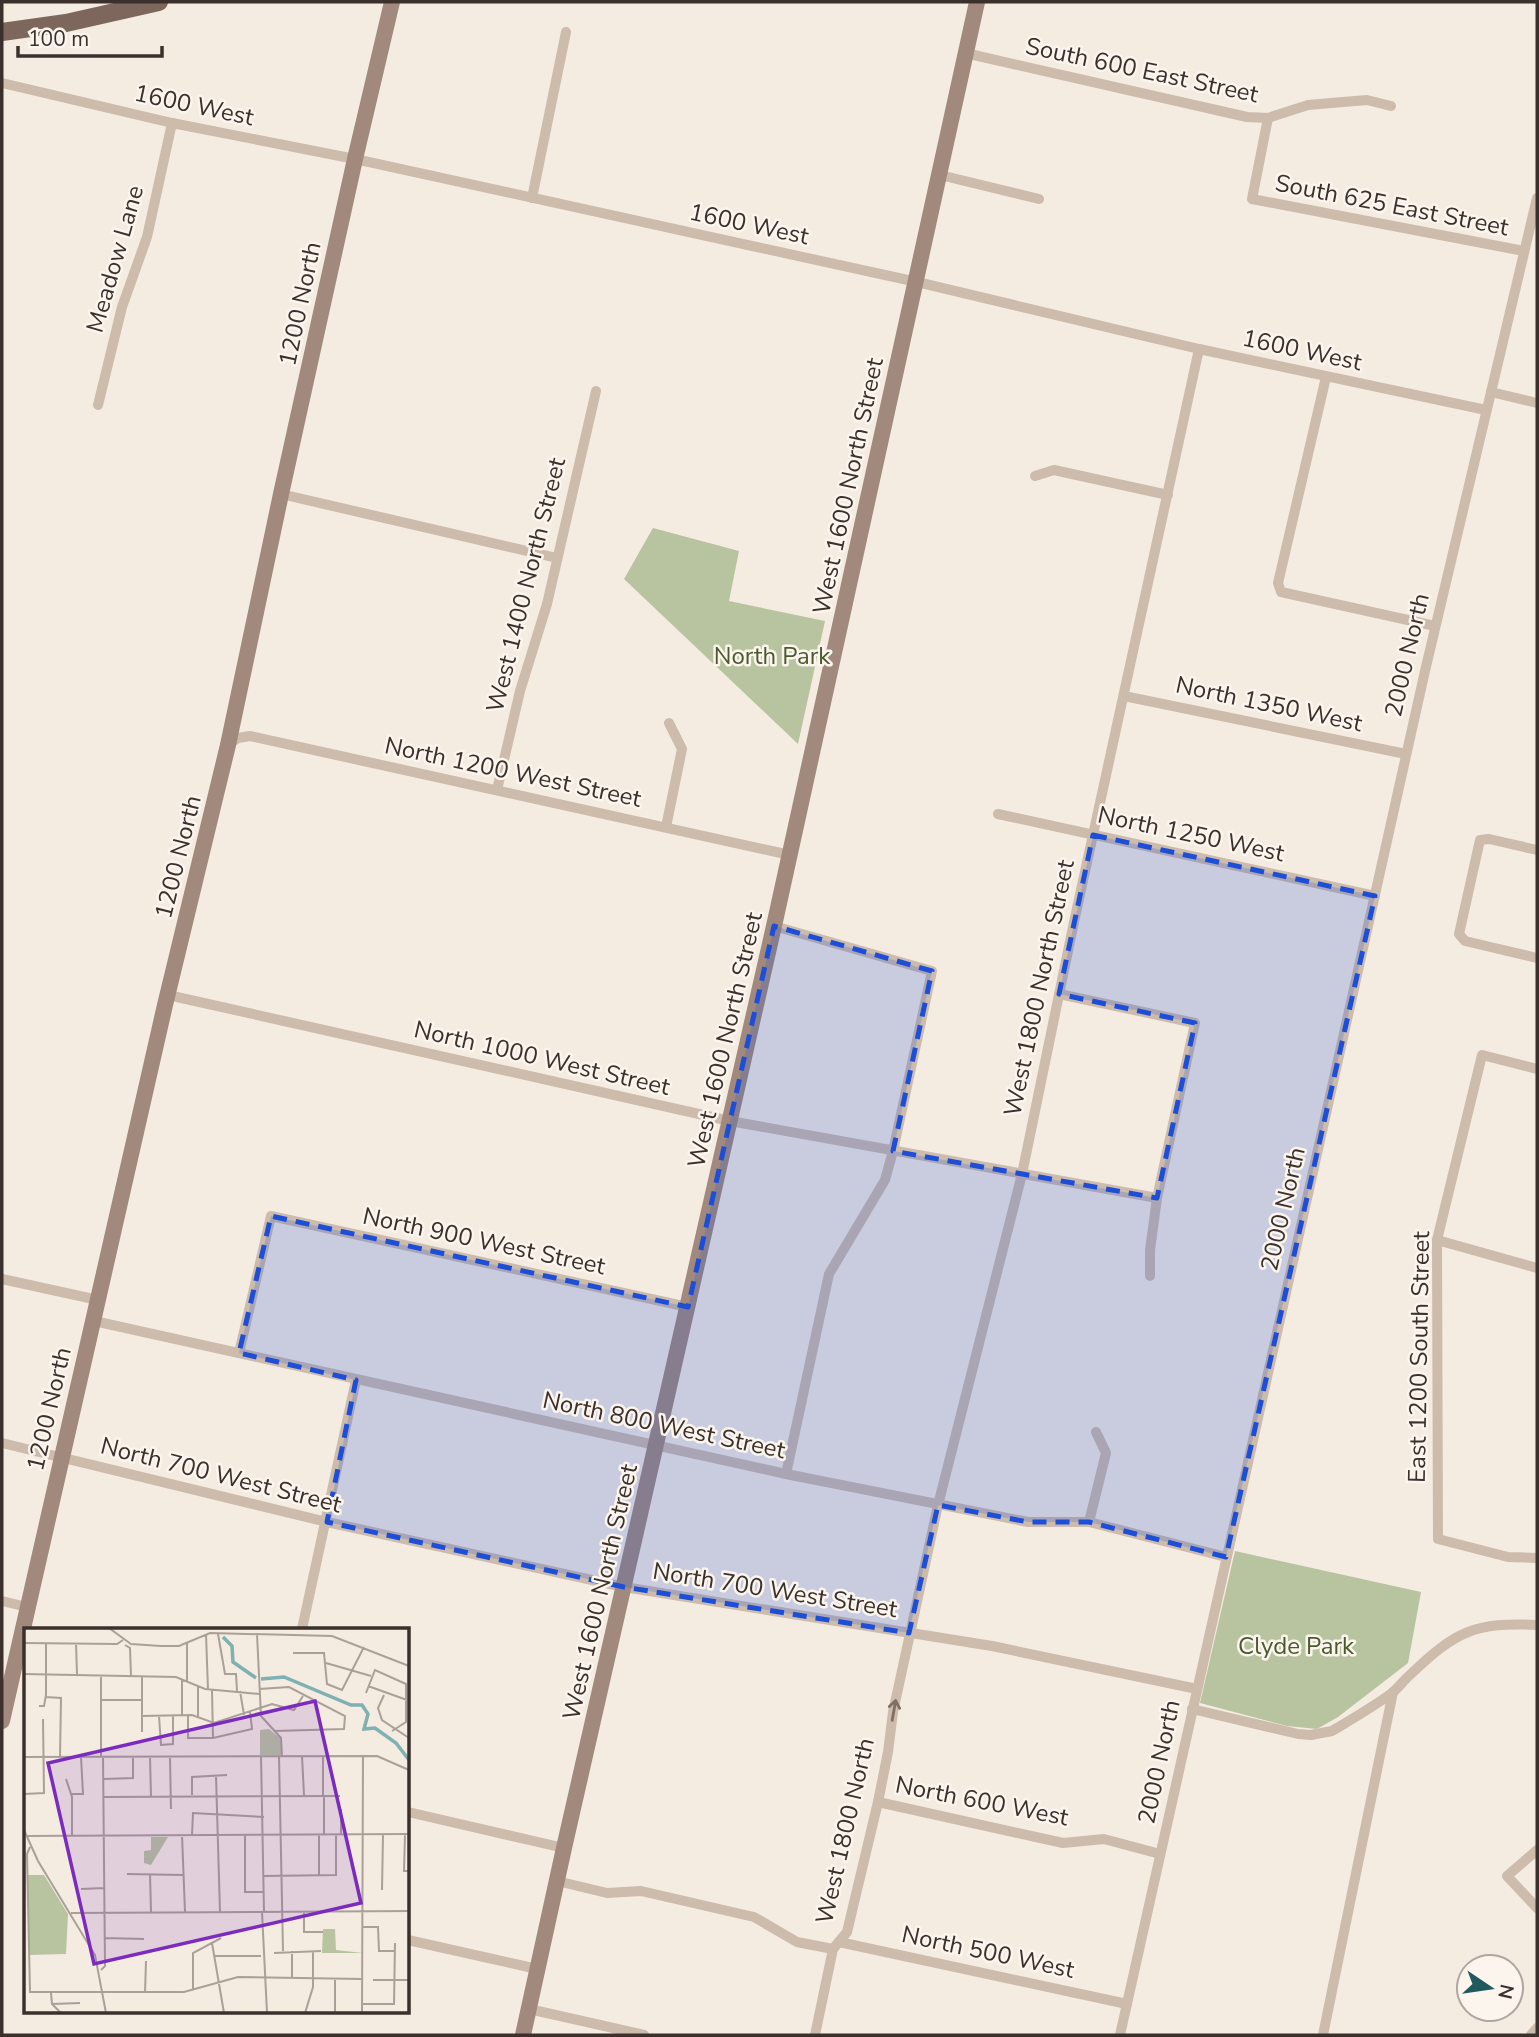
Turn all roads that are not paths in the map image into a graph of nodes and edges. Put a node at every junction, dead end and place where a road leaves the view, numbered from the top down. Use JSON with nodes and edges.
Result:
{"nodes":[{"id":1,"x":159,"y":2,"type":"edge"},
{"id":2,"x":392,"y":2,"type":"edge"},
{"id":3,"x":977,"y":2,"type":"edge"},
{"id":4,"x":2,"y":32,"type":"edge"},
{"id":5,"x":566,"y":32,"type":"dead end"},
{"id":6,"x":965,"y":53,"type":"junction"},
{"id":7,"x":2,"y":83,"type":"edge"},
{"id":8,"x":1391,"y":106,"type":"dead end"},
{"id":9,"x":1268,"y":118,"type":"junction"},
{"id":10,"x":172,"y":123,"type":"junction"},
{"id":11,"x":355,"y":159,"type":"junction"},
{"id":12,"x":940,"y":175,"type":"junction"},
{"id":13,"x":532,"y":198,"type":"junction"},
{"id":14,"x":1537,"y":198,"type":"edge"},
{"id":15,"x":1039,"y":199,"type":"dead end"},
{"id":16,"x":1524,"y":251,"type":"junction"},
{"id":17,"x":917,"y":282,"type":"junction"},
{"id":18,"x":1199,"y":349,"type":"junction"},
{"id":19,"x":1326,"y":377,"type":"junction"},
{"id":20,"x":596,"y":391,"type":"dead end"},
{"id":21,"x":1491,"y":392,"type":"junction"},
{"id":22,"x":1537,"y":403,"type":"edge"},
{"id":23,"x":98,"y":405,"type":"dead end"},
{"id":24,"x":1486,"y":410,"type":"junction"},
{"id":25,"x":1035,"y":476,"type":"dead end"},
{"id":26,"x":281,"y":494,"type":"junction"},
{"id":27,"x":1168,"y":495,"type":"junction"},
{"id":28,"x":557,"y":558,"type":"junction"},
{"id":29,"x":1435,"y":626,"type":"junction"},
{"id":30,"x":1124,"y":696,"type":"junction"},
{"id":31,"x":669,"y":723,"type":"dead end"},
{"id":32,"x":228,"y":745,"type":"junction"},
{"id":33,"x":1406,"y":754,"type":"junction"},
{"id":34,"x":497,"y":790,"type":"junction"},
{"id":35,"x":998,"y":814,"type":"dead end"},
{"id":36,"x":666,"y":827,"type":"junction"},
{"id":37,"x":1093,"y":835,"type":"junction"},
{"id":38,"x":1537,"y":850,"type":"edge"},
{"id":39,"x":790,"y":855,"type":"junction"},
{"id":40,"x":1375,"y":896,"type":"junction"},
{"id":41,"x":774,"y":926,"type":"junction"},
{"id":42,"x":1537,"y":958,"type":"edge"},
{"id":43,"x":1059,"y":993,"type":"junction"},
{"id":44,"x":168,"y":995,"type":"junction"},
{"id":45,"x":1537,"y":1069,"type":"edge"},
{"id":46,"x":730,"y":1121,"type":"junction"},
{"id":47,"x":893,"y":1151,"type":"junction"},
{"id":48,"x":1022,"y":1174,"type":"junction"},
{"id":49,"x":1157,"y":1198,"type":"junction"},
{"id":50,"x":1437,"y":1240,"type":"junction"},
{"id":51,"x":1537,"y":1268,"type":"edge"},
{"id":52,"x":1150,"y":1276,"type":"dead end"},
{"id":53,"x":2,"y":1279,"type":"edge"},
{"id":54,"x":98,"y":1300,"type":"junction"},
{"id":55,"x":688,"y":1307,"type":"junction"},
{"id":56,"x":93,"y":1321,"type":"junction"},
{"id":57,"x":239,"y":1353,"type":"junction"},
{"id":58,"x":356,"y":1380,"type":"junction"},
{"id":59,"x":1096,"y":1432,"type":"dead end"},
{"id":60,"x":2,"y":1443,"type":"edge"},
{"id":61,"x":657,"y":1445,"type":"junction"},
{"id":62,"x":61,"y":1457,"type":"junction"},
{"id":63,"x":786,"y":1474,"type":"junction"},
{"id":64,"x":938,"y":1505,"type":"junction"},
{"id":65,"x":327,"y":1522,"type":"junction"},
{"id":66,"x":1089,"y":1522,"type":"junction"},
{"id":67,"x":1226,"y":1557,"type":"junction"},
{"id":68,"x":1537,"y":1558,"type":"edge"},
{"id":69,"x":624,"y":1587,"type":"junction"},
{"id":70,"x":2,"y":1601,"type":"edge"},
{"id":71,"x":27,"y":1607,"type":"junction"},
{"id":72,"x":1537,"y":1625,"type":"edge"},
{"id":73,"x":302,"y":1628,"type":"edge"},
{"id":74,"x":909,"y":1633,"type":"junction"},
{"id":75,"x":1197,"y":1689,"type":"junction"},
{"id":76,"x":1393,"y":1692,"type":"junction"},
{"id":77,"x":1192,"y":1709,"type":"junction"},
{"id":78,"x":2,"y":1721,"type":"edge"},
{"id":79,"x":878,"y":1802,"type":"junction"},
{"id":80,"x":410,"y":1812,"type":"edge"},
{"id":81,"x":564,"y":1848,"type":"junction"},
{"id":82,"x":1537,"y":1850,"type":"edge"},
{"id":83,"x":1160,"y":1854,"type":"junction"},
{"id":84,"x":557,"y":1881,"type":"junction"},
{"id":85,"x":1537,"y":1908,"type":"edge"},
{"id":86,"x":410,"y":1940,"type":"edge"},
{"id":87,"x":836,"y":1945,"type":"junction"},
{"id":88,"x":537,"y":1969,"type":"junction"},
{"id":89,"x":1127,"y":2004,"type":"junction"},
{"id":90,"x":529,"y":2009,"type":"junction"},
{"id":91,"x":1537,"y":2028,"type":"edge"},
{"id":92,"x":523,"y":2035,"type":"edge"},
{"id":93,"x":644,"y":2035,"type":"edge"},
{"id":94,"x":815,"y":2035,"type":"edge"},
{"id":95,"x":1120,"y":2035,"type":"edge"},
{"id":96,"x":1324,"y":2035,"type":"edge"},
{"id":97,"x":1531,"y":2035,"type":"edge"}],
"edges":[{"from":1,"to":4,"type":"main road"},
{"from":2,"to":11,"type":"street","name":"1200 North"},
{"from":3,"to":6,"type":"street","name":"West 1600 North Street"},
{"from":5,"to":13,"type":"street"},
{"from":6,"to":9,"type":"street","name":"South 600 East Street"},
{"from":6,"to":12,"type":"street","name":"West 1600 North Street"},
{"from":7,"to":10,"type":"street","name":"1600 West"},
{"from":8,"to":9,"type":"street","name":"South 600 East Street"},
{"from":9,"to":16,"type":"street","name":"South 625 East Street"},
{"from":10,"to":11,"type":"street","name":"1600 West"},
{"from":10,"to":23,"type":"street","name":"Meadow Lane"},
{"from":11,"to":13,"type":"street","name":"1600 West"},
{"from":11,"to":26,"type":"street","name":"1200 North"},
{"from":12,"to":15,"type":"street"},
{"from":12,"to":17,"type":"street","name":"West 1600 North Street"},
{"from":13,"to":17,"type":"street","name":"1600 West"},
{"from":14,"to":16,"type":"street","name":"2000 North"},
{"from":16,"to":21,"type":"street","name":"2000 North"},
{"from":17,"to":18,"type":"street","name":"1600 West"},
{"from":17,"to":39,"type":"street","name":"West 1600 North Street"},
{"from":18,"to":19,"type":"street","name":"1600 West"},
{"from":18,"to":27,"type":"street","name":"West 1800 North Street"},
{"from":19,"to":24,"type":"street","name":"1600 West"},
{"from":19,"to":29,"type":"street"},
{"from":20,"to":28,"type":"street","name":"West 1400 North Street"},
{"from":21,"to":22,"type":"street"},
{"from":21,"to":24,"type":"street","name":"2000 North"},
{"from":24,"to":29,"type":"street","name":"2000 North"},
{"from":25,"to":27,"type":"street"},
{"from":26,"to":28,"type":"street"},
{"from":26,"to":32,"type":"street","name":"1200 North"},
{"from":27,"to":30,"type":"street","name":"West 1800 North Street"},
{"from":28,"to":34,"type":"street","name":"West 1400 North Street"},
{"from":29,"to":33,"type":"street","name":"2000 North"},
{"from":30,"to":33,"type":"street","name":"North 1350 West"},
{"from":30,"to":37,"type":"street","name":"West 1800 North Street"},
{"from":31,"to":36,"type":"street"},
{"from":32,"to":34,"type":"street","name":"North 1200 West Street"},
{"from":32,"to":44,"type":"street","name":"1200 North"},
{"from":33,"to":40,"type":"street","name":"2000 North"},
{"from":34,"to":36,"type":"street","name":"North 1200 West Street"},
{"from":35,"to":37,"type":"street","name":"North 1250 West"},
{"from":36,"to":39,"type":"street","name":"North 1200 West Street"},
{"from":37,"to":40,"type":"street","name":"North 1250 West"},
{"from":37,"to":43,"type":"street","name":"West 1800 North Street"},
{"from":38,"to":42,"type":"street"},
{"from":39,"to":41,"type":"street","name":"West 1600 North Street"},
{"from":40,"to":67,"type":"street","name":"2000 North"},
{"from":41,"to":46,"type":"street","name":"West 1600 North Street"},
{"from":41,"to":47,"type":"street"},
{"from":43,"to":48,"type":"street","name":"West 1800 North Street"},
{"from":43,"to":49,"type":"street"},
{"from":44,"to":46,"type":"street","name":"North 1000 West Street"},
{"from":44,"to":54,"type":"street","name":"1200 North"},
{"from":45,"to":50,"type":"street","name":"East 1200 South Street"},
{"from":46,"to":47,"type":"street","name":"North 1000 West Street"},
{"from":46,"to":55,"type":"street","name":"West 1600 North Street"},
{"from":47,"to":48,"type":"street","name":"North 1000 West Street"},
{"from":47,"to":63,"type":"street"},
{"from":48,"to":49,"type":"street","name":"North 1000 West Street"},
{"from":48,"to":64,"type":"street","name":"West 1800 North Street"},
{"from":49,"to":52,"type":"street"},
{"from":50,"to":51,"type":"street"},
{"from":50,"to":68,"type":"street","name":"East 1200 South Street"},
{"from":53,"to":54,"type":"street"},
{"from":54,"to":56,"type":"street","name":"1200 North"},
{"from":55,"to":57,"type":"street","name":"North 900 West Street"},
{"from":55,"to":61,"type":"street","name":"West 1600 North Street"},
{"from":56,"to":57,"type":"street","name":"North 800 West Street"},
{"from":56,"to":62,"type":"street","name":"1200 North"},
{"from":57,"to":58,"type":"street","name":"North 800 West Street"},
{"from":58,"to":61,"type":"street","name":"North 800 West Street"},
{"from":58,"to":65,"type":"street"},
{"from":59,"to":66,"type":"street"},
{"from":60,"to":62,"type":"street","name":"North 700 West Street"},
{"from":61,"to":63,"type":"street","name":"North 800 West Street"},
{"from":61,"to":69,"type":"street","name":"West 1600 North Street"},
{"from":62,"to":65,"type":"street","name":"North 700 West Street"},
{"from":62,"to":71,"type":"street","name":"1200 North"},
{"from":63,"to":64,"type":"street","name":"North 800 West Street"},
{"from":64,"to":66,"type":"street","name":"North 800 West Street"},
{"from":64,"to":74,"type":"street","name":"West 1800 North Street"},
{"from":65,"to":69,"type":"street","name":"North 700 West Street"},
{"from":65,"to":73,"type":"street"},
{"from":66,"to":67,"type":"street","name":"North 800 West Street"},
{"from":67,"to":75,"type":"street","name":"2000 North"},
{"from":69,"to":74,"type":"street","name":"North 700 West Street"},
{"from":69,"to":81,"type":"street","name":"West 1600 North Street"},
{"from":70,"to":71,"type":"street"},
{"from":71,"to":78,"type":"street","name":"1200 North"},
{"from":72,"to":76,"type":"street"},
{"from":74,"to":75,"type":"street","name":"North 700 West Street"},
{"from":79,"to":74,"type":"street","name":"West 1800 North","one_way":true},
{"from":75,"to":77,"type":"street","name":"2000 North"},
{"from":76,"to":77,"type":"street"},
{"from":76,"to":96,"type":"street"},
{"from":77,"to":83,"type":"street","name":"2000 North"},
{"from":79,"to":83,"type":"street","name":"North 600 West"},
{"from":79,"to":87,"type":"street","name":"West 1800 North"},
{"from":80,"to":81,"type":"street"},
{"from":81,"to":84,"type":"street","name":"West 1600 North Street"},
{"from":82,"to":85,"type":"street"},
{"from":83,"to":89,"type":"street","name":"2000 North"},
{"from":84,"to":87,"type":"street","name":"North 500 West"},
{"from":84,"to":88,"type":"street","name":"West 1600 North Street"},
{"from":86,"to":88,"type":"street"},
{"from":87,"to":89,"type":"street","name":"North 500 West"},
{"from":87,"to":94,"type":"street","name":"West 1800 North"},
{"from":88,"to":90,"type":"street","name":"West 1600 North Street"},
{"from":89,"to":95,"type":"street","name":"2000 North"},
{"from":90,"to":92,"type":"street","name":"West 1600 North Street"},
{"from":90,"to":93,"type":"street"},
{"from":91,"to":97,"type":"street"}]}
